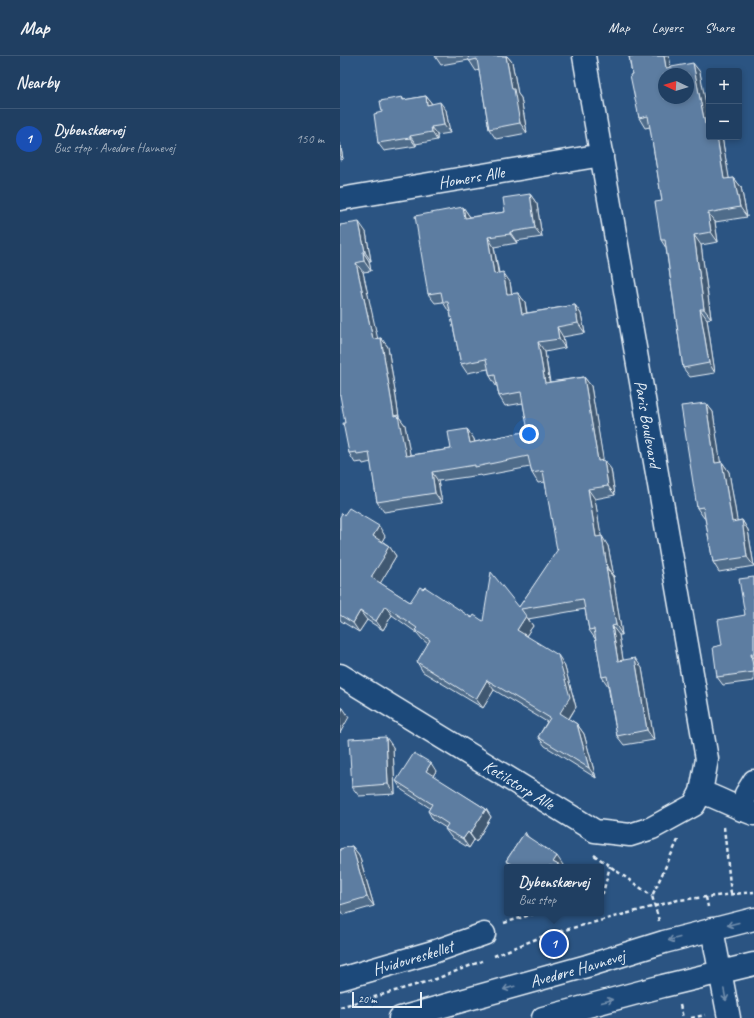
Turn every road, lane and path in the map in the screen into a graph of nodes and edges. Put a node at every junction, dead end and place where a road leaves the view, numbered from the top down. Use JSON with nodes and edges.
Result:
{"nodes":[{"id":1,"x":584,"y":56,"type":"edge"},
{"id":2,"x":602,"y":155,"type":"junction"},
{"id":3,"x":340,"y":199,"type":"edge"},
{"id":4,"x":340,"y":675,"type":"edge"},
{"id":5,"x":754,"y":781,"type":"edge"},
{"id":6,"x":697,"y":798,"type":"junction"},
{"id":7,"x":722,"y":800,"type":"junction"},
{"id":8,"x":748,"y":812,"type":"edge"},
{"id":9,"x":595,"y":831,"type":"junction"},
{"id":10,"x":610,"y":866,"type":"junction"},
{"id":11,"x":604,"y":889,"type":"edge"},
{"id":12,"x":754,"y":892,"type":"edge"},
{"id":13,"x":731,"y":894,"type":"junction"},
{"id":14,"x":652,"y":896,"type":"junction"},
{"id":15,"x":655,"y":907,"type":"junction"},
{"id":16,"x":526,"y":916,"type":"edge"},
{"id":17,"x":754,"y":919,"type":"edge"},
{"id":18,"x":712,"y":929,"type":"junction"},
{"id":19,"x":484,"y":934,"type":"joint"},
{"id":20,"x":664,"y":942,"type":"junction"},
{"id":21,"x":521,"y":946,"type":"dead end"},
{"id":22,"x":754,"y":964,"type":"edge"},
{"id":23,"x":720,"y":972,"type":"junction"},
{"id":24,"x":340,"y":979,"type":"edge"},
{"id":25,"x":674,"y":983,"type":"junction"},
{"id":26,"x":400,"y":1018,"type":"edge"},
{"id":27,"x":543,"y":1018,"type":"edge"},
{"id":28,"x":683,"y":1018,"type":"edge"},
{"id":29,"x":729,"y":1018,"type":"edge"}],
"edges":[{"from":1,"to":2,"type":"street","name":"Paris Boulevard"},
{"from":2,"to":3,"type":"street","name":"Homers Alle"},
{"from":2,"to":6,"type":"street","name":"Paris Boulevard"},
{"from":4,"to":9,"type":"street","name":"Ketilstorp Alle"},
{"from":5,"to":8,"type":"street"},
{"from":6,"to":7,"type":"street"},
{"from":6,"to":9,"type":"street","name":"Ketilstorp Alle"},
{"from":6,"to":14,"type":"path"},
{"from":7,"to":8,"type":"street"},
{"from":7,"to":13,"type":"path"},
{"from":9,"to":10,"type":"path"},
{"from":10,"to":11,"type":"path"},
{"from":10,"to":14,"type":"path"},
{"from":12,"to":13,"type":"path"},
{"from":13,"to":15,"type":"path"},
{"from":14,"to":15,"type":"path"},
{"from":15,"to":20,"type":"path"},
{"from":15,"to":21,"type":"path"},
{"from":16,"to":19,"type":"path"},
{"from":17,"to":18,"type":"street","name":"Avedøre Havnevej","one_way":true},
{"from":18,"to":20,"type":"street","name":"Avedøre Havnevej","one_way":true},
{"from":18,"to":23,"type":"street"},
{"from":19,"to":24,"type":"street","name":"Hvidovreskellet"},
{"from":20,"to":26,"type":"street","name":"Avedøre Havnevej","one_way":true},
{"from":22,"to":23,"type":"street"},
{"from":23,"to":25,"type":"street"},
{"from":23,"to":29,"type":"street","one_way":true},
{"from":27,"to":25,"type":"street","one_way":true},
{"from":25,"to":28,"type":"path"}]}
